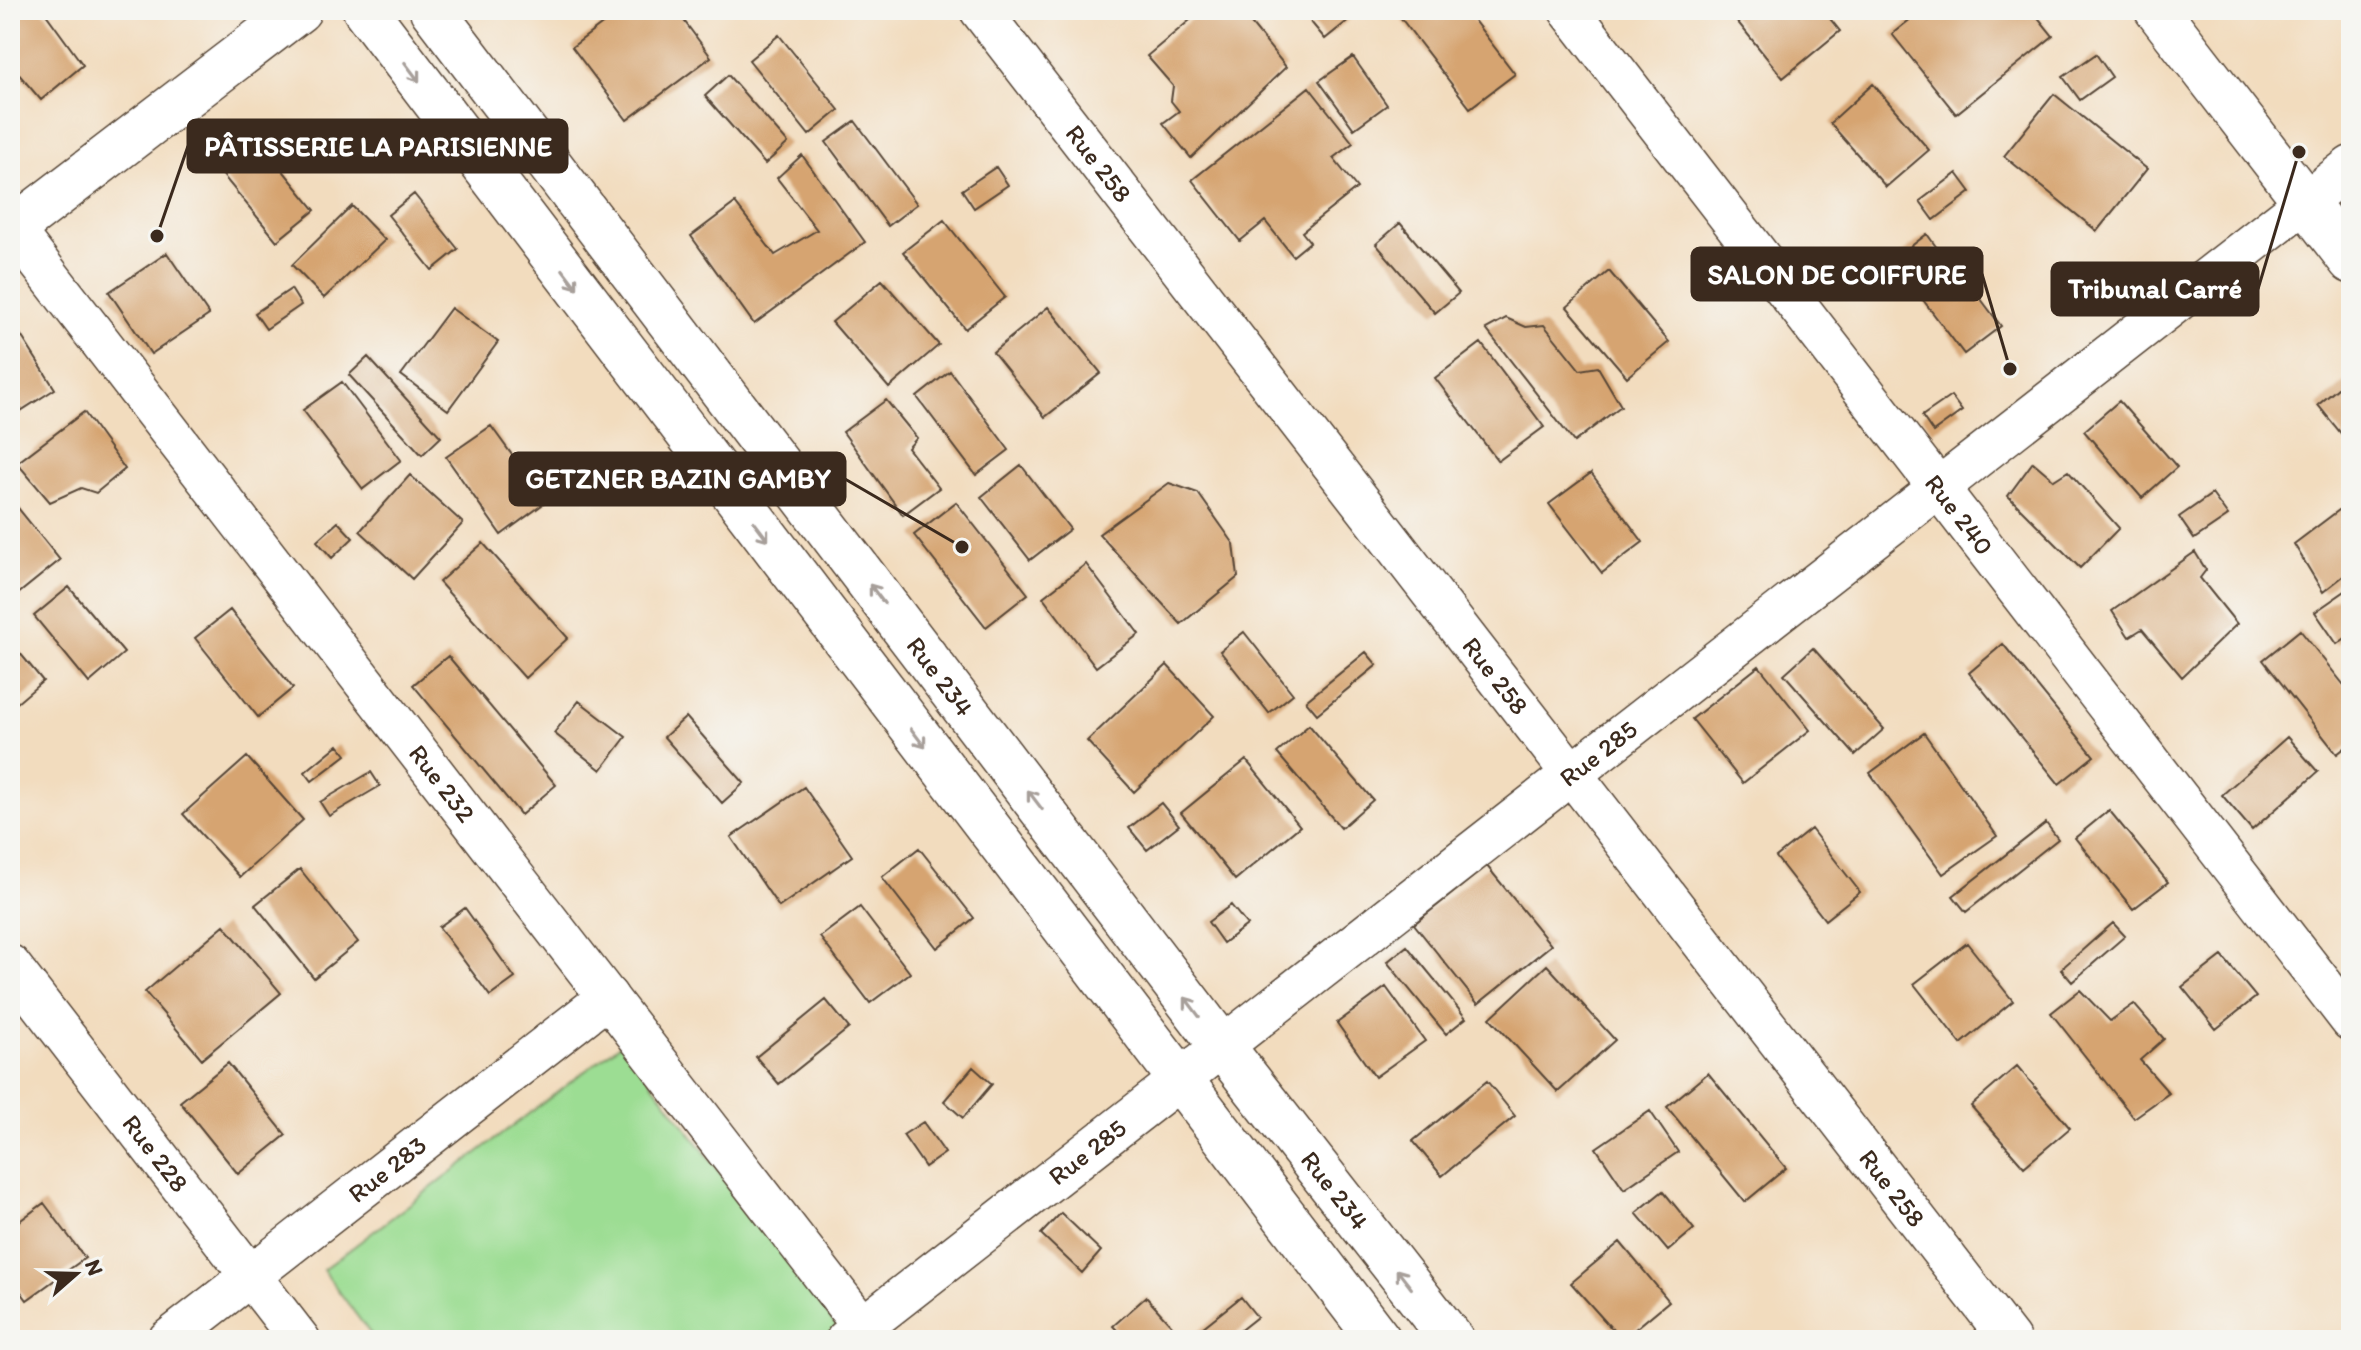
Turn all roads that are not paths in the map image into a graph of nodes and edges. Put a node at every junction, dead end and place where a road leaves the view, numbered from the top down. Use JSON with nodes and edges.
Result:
{"nodes":[{"id":1,"x":299,"y":10,"type":"edge"},
{"id":2,"x":365,"y":10,"type":"edge"},
{"id":3,"x":432,"y":10,"type":"edge"},
{"id":4,"x":980,"y":10,"type":"edge"},
{"id":5,"x":1569,"y":10,"type":"edge"},
{"id":6,"x":2157,"y":10,"type":"edge"},
{"id":7,"x":2351,"y":166,"type":"edge"},
{"id":8,"x":2305,"y":201,"type":"junction"},
{"id":9,"x":11,"y":228,"type":"edge"},
{"id":10,"x":2351,"y":261,"type":"edge"},
{"id":11,"x":1939,"y":488,"type":"junction"},
{"id":12,"x":1572,"y":774,"type":"junction"},
{"id":13,"x":10,"y":965,"type":"edge"},
{"id":14,"x":608,"y":997,"type":"junction"},
{"id":15,"x":2351,"y":1021,"type":"edge"},
{"id":16,"x":1222,"y":1046,"type":"junction"},
{"id":17,"x":1179,"y":1080,"type":"junction"},
{"id":18,"x":251,"y":1276,"type":"junction"},
{"id":19,"x":861,"y":1336,"type":"edge"},
{"id":20,"x":168,"y":1340,"type":"edge"},
{"id":21,"x":300,"y":1340,"type":"edge"},
{"id":22,"x":1379,"y":1340,"type":"edge"},
{"id":23,"x":1452,"y":1340,"type":"edge"},
{"id":24,"x":2010,"y":1340,"type":"edge"}],
"edges":[{"from":1,"to":9,"type":"main road"},
{"from":2,"to":17,"type":"main road","name":"Rue 234","one_way":true},
{"from":16,"to":3,"type":"main road","name":"Rue 234","one_way":true},
{"from":4,"to":12,"type":"street","name":"Rue 258"},
{"from":5,"to":11,"type":"street","name":"Rue 240"},
{"from":6,"to":8,"type":"main road"},
{"from":7,"to":8,"type":"street","name":"Rue 285"},
{"from":8,"to":10,"type":"main road"},
{"from":8,"to":11,"type":"street","name":"Rue 285"},
{"from":9,"to":14,"type":"street","name":"Rue 232"},
{"from":11,"to":12,"type":"street","name":"Rue 285"},
{"from":11,"to":15,"type":"street","name":"Rue 240"},
{"from":12,"to":16,"type":"street","name":"Rue 285"},
{"from":12,"to":24,"type":"street","name":"Rue 258"},
{"from":13,"to":18,"type":"street","name":"Rue 228"},
{"from":14,"to":18,"type":"street","name":"Rue 283"},
{"from":14,"to":19,"type":"street","name":"Rue 232"},
{"from":16,"to":17,"type":"street","name":"Rue 285"},
{"from":23,"to":16,"type":"main road","name":"Rue 234","one_way":true},
{"from":17,"to":19,"type":"street","name":"Rue 285"},
{"from":17,"to":22,"type":"main road","name":"Rue 234"},
{"from":18,"to":20,"type":"street","name":"Rue 283"},
{"from":18,"to":21,"type":"street","name":"Rue 228"}]}
